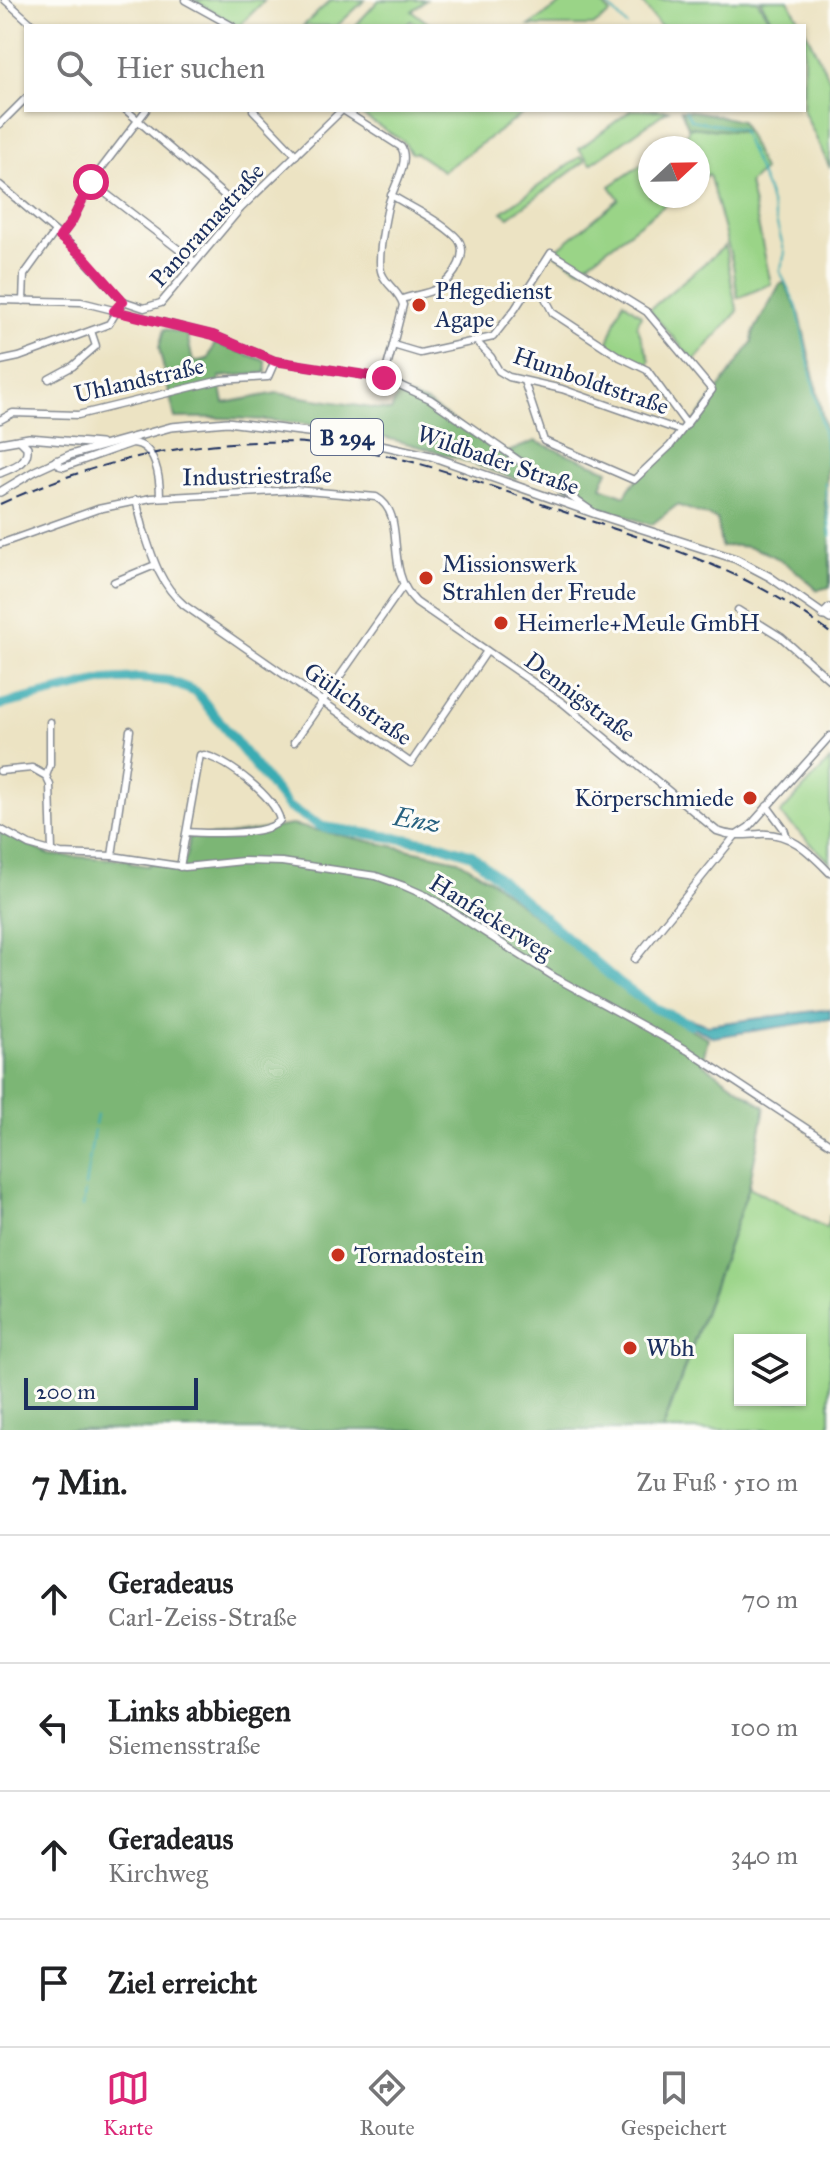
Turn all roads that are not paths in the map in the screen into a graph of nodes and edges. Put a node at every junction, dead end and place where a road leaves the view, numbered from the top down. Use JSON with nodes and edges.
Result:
{"nodes":[{"id":1,"x":185,"y":0,"type":"edge"},
{"id":2,"x":2,"y":1,"type":"edge"},
{"id":3,"x":220,"y":19,"type":"junction"},
{"id":4,"x":31,"y":24,"type":"edge"},
{"id":5,"x":216,"y":24,"type":"edge"},
{"id":6,"x":229,"y":24,"type":"edge"},
{"id":7,"x":24,"y":100,"type":"edge"},
{"id":8,"x":128,"y":112,"type":"edge"},
{"id":9,"x":144,"y":112,"type":"edge"},
{"id":10,"x":255,"y":112,"type":"edge"},
{"id":11,"x":341,"y":112,"type":"edge"},
{"id":12,"x":346,"y":112,"type":"edge"},
{"id":13,"x":137,"y":120,"type":"junction"},
{"id":14,"x":0,"y":124,"type":"edge"},
{"id":15,"x":296,"y":155,"type":"junction"},
{"id":16,"x":91,"y":182,"type":"junction"},
{"id":17,"x":0,"y":185,"type":"edge"},
{"id":18,"x":391,"y":195,"type":"junction"},
{"id":19,"x":240,"y":209,"type":"junction"},
{"id":20,"x":58,"y":234,"type":"junction"},
{"id":21,"x":195,"y":262,"type":"junction"},
{"id":22,"x":530,"y":287,"type":"junction"},
{"id":23,"x":402,"y":299,"type":"junction"},
{"id":24,"x":0,"y":300,"type":"edge"},
{"id":25,"x":23,"y":301,"type":"junction"},
{"id":26,"x":123,"y":301,"type":"junction"},
{"id":27,"x":114,"y":311,"type":"junction"},
{"id":28,"x":91,"y":331,"type":"junction"},
{"id":29,"x":493,"y":337,"type":"junction"},
{"id":30,"x":477,"y":342,"type":"junction"},
{"id":31,"x":393,"y":345,"type":"junction"},
{"id":32,"x":491,"y":357,"type":"junction"},
{"id":33,"x":0,"y":361,"type":"edge"},
{"id":34,"x":275,"y":361,"type":"junction"},
{"id":35,"x":384,"y":378,"type":"junction"},
{"id":36,"x":49,"y":379,"type":"dead end"},
{"id":37,"x":524,"y":381,"type":"junction"},
{"id":38,"x":0,"y":420,"type":"edge"},
{"id":39,"x":687,"y":425,"type":"junction"},
{"id":40,"x":681,"y":431,"type":"junction"},
{"id":41,"x":20,"y":440,"type":"junction"},
{"id":42,"x":0,"y":443,"type":"edge"},
{"id":43,"x":103,"y":444,"type":"junction"},
{"id":44,"x":56,"y":460,"type":"junction"},
{"id":45,"x":0,"y":473,"type":"edge"},
{"id":46,"x":563,"y":491,"type":"junction"},
{"id":47,"x":0,"y":492,"type":"edge"},
{"id":48,"x":160,"y":497,"type":"junction"},
{"id":49,"x":136,"y":500,"type":"junction"},
{"id":50,"x":564,"y":503,"type":"junction"},
{"id":51,"x":596,"y":514,"type":"junction"},
{"id":52,"x":0,"y":544,"type":"edge"},
{"id":53,"x":155,"y":565,"type":"junction"},
{"id":54,"x":114,"y":582,"type":"dead end"},
{"id":55,"x":403,"y":586,"type":"junction"},
{"id":56,"x":738,"y":610,"type":"dead end"},
{"id":57,"x":828,"y":615,"type":"edge"},
{"id":58,"x":487,"y":651,"type":"junction"},
{"id":59,"x":830,"y":680,"type":"edge"},
{"id":60,"x":323,"y":701,"type":"junction"},
{"id":61,"x":50,"y":722,"type":"dead end"},
{"id":62,"x":130,"y":730,"type":"dead end"},
{"id":63,"x":830,"y":736,"type":"edge"},
{"id":64,"x":294,"y":742,"type":"dead end"},
{"id":65,"x":0,"y":771,"type":"edge"},
{"id":66,"x":46,"y":776,"type":"junction"},
{"id":67,"x":767,"y":806,"type":"junction"},
{"id":68,"x":0,"y":829,"type":"edge"},
{"id":69,"x":187,"y":832,"type":"junction"},
{"id":70,"x":735,"y":836,"type":"junction"},
{"id":71,"x":787,"y":838,"type":"junction"},
{"id":72,"x":52,"y":851,"type":"junction"},
{"id":73,"x":112,"y":856,"type":"junction"},
{"id":74,"x":180,"y":867,"type":"junction"},
{"id":75,"x":830,"y":873,"type":"edge"},
{"id":76,"x":635,"y":959,"type":"dead end"},
{"id":77,"x":830,"y":1144,"type":"edge"}],
"edges":[{"from":1,"to":3,"type":"street"},
{"from":2,"to":4,"type":"street"},
{"from":3,"to":5,"type":"street"},
{"from":3,"to":6,"type":"street"},
{"from":7,"to":14,"type":"street"},
{"from":8,"to":13,"type":"street"},
{"from":9,"to":13,"type":"street"},
{"from":10,"to":15,"type":"street"},
{"from":11,"to":15,"type":"street","name":"Panoramastraße"},
{"from":12,"to":18,"type":"street"},
{"from":13,"to":16,"type":"street"},
{"from":13,"to":19,"type":"street"},
{"from":15,"to":19,"type":"street","name":"Panoramastraße"},
{"from":16,"to":20,"type":"street"},
{"from":16,"to":21,"type":"street"},
{"from":17,"to":20,"type":"street"},
{"from":18,"to":23,"type":"street"},
{"from":18,"to":23,"type":"street"},
{"from":19,"to":21,"type":"street","name":"Panoramastraße"},
{"from":20,"to":25,"type":"street"},
{"from":20,"to":26,"type":"street"},
{"from":21,"to":26,"type":"street","name":"Panoramastraße"},
{"from":22,"to":29,"type":"street"},
{"from":22,"to":39,"type":"street"},
{"from":22,"to":39,"type":"street","name":"Humboldtstraße"},
{"from":23,"to":31,"type":"street"},
{"from":24,"to":25,"type":"street"},
{"from":25,"to":27,"type":"street"},
{"from":26,"to":27,"type":"street","name":"Panoramastraße"},
{"from":27,"to":28,"type":"street","name":"Panoramastraße"},
{"from":27,"to":34,"type":"street"},
{"from":28,"to":33,"type":"street","name":"Panoramastraße"},
{"from":28,"to":36,"type":"street"},
{"from":29,"to":30,"type":"street"},
{"from":29,"to":32,"type":"street","name":"Humboldtstraße"},
{"from":30,"to":31,"type":"street"},
{"from":30,"to":32,"type":"street","name":"Humboldtstraße"},
{"from":31,"to":35,"type":"street"},
{"from":32,"to":37,"type":"street","name":"Humboldtstraße"},
{"from":34,"to":35,"type":"street"},
{"from":34,"to":38,"type":"street","name":"Uhlandstraße"},
{"from":35,"to":46,"type":"street"},
{"from":37,"to":40,"type":"street","name":"Humboldtstraße"},
{"from":37,"to":40,"type":"street"},
{"from":39,"to":40,"type":"street","name":"Humboldtstraße"},
{"from":41,"to":42,"type":"main road"},
{"from":41,"to":43,"type":"main road"},
{"from":41,"to":45,"type":"main road"},
{"from":43,"to":44,"type":"main road","name":"Wildbader Straße","number":"B 294"},
{"from":43,"to":50,"type":"main road","name":"Wildbader Straße","number":"B 294"},
{"from":44,"to":47,"type":"main road","name":"Wildbader Straße","number":"B 294"},
{"from":44,"to":48,"type":"street"},
{"from":46,"to":50,"type":"street"},
{"from":46,"to":51,"type":"street"},
{"from":48,"to":49,"type":"street","name":"Industriestraße"},
{"from":48,"to":55,"type":"street","name":"Industriestraße"},
{"from":49,"to":52,"type":"street","name":"Industriestraße"},
{"from":49,"to":53,"type":"street"},
{"from":50,"to":51,"type":"main road","name":"Wildbader Straße","number":"B 294"},
{"from":51,"to":57,"type":"main road","name":"Wildbader Straße","number":"B 294"},
{"from":53,"to":54,"type":"street"},
{"from":53,"to":60,"type":"street","name":"Gülichstraße"},
{"from":55,"to":58,"type":"street","name":"Dennigstraße"},
{"from":55,"to":60,"type":"street"},
{"from":56,"to":59,"type":"street"},
{"from":58,"to":60,"type":"street","name":"Gülichstraße"},
{"from":58,"to":70,"type":"street","name":"Dennigstraße"},
{"from":60,"to":64,"type":"street"},
{"from":61,"to":66,"type":"street"},
{"from":62,"to":73,"type":"street"},
{"from":63,"to":67,"type":"street"},
{"from":65,"to":66,"type":"street"},
{"from":66,"to":72,"type":"street"},
{"from":67,"to":70,"type":"street"},
{"from":67,"to":71,"type":"street"},
{"from":68,"to":72,"type":"street","name":"Hanfackerweg"},
{"from":69,"to":69,"type":"street"},
{"from":69,"to":74,"type":"street"},
{"from":70,"to":71,"type":"street"},
{"from":70,"to":76,"type":"street"},
{"from":71,"to":75,"type":"street"},
{"from":72,"to":73,"type":"street","name":"Hanfackerweg"},
{"from":73,"to":74,"type":"street","name":"Hanfackerweg"},
{"from":74,"to":77,"type":"street","name":"Hanfackerweg"}]}
